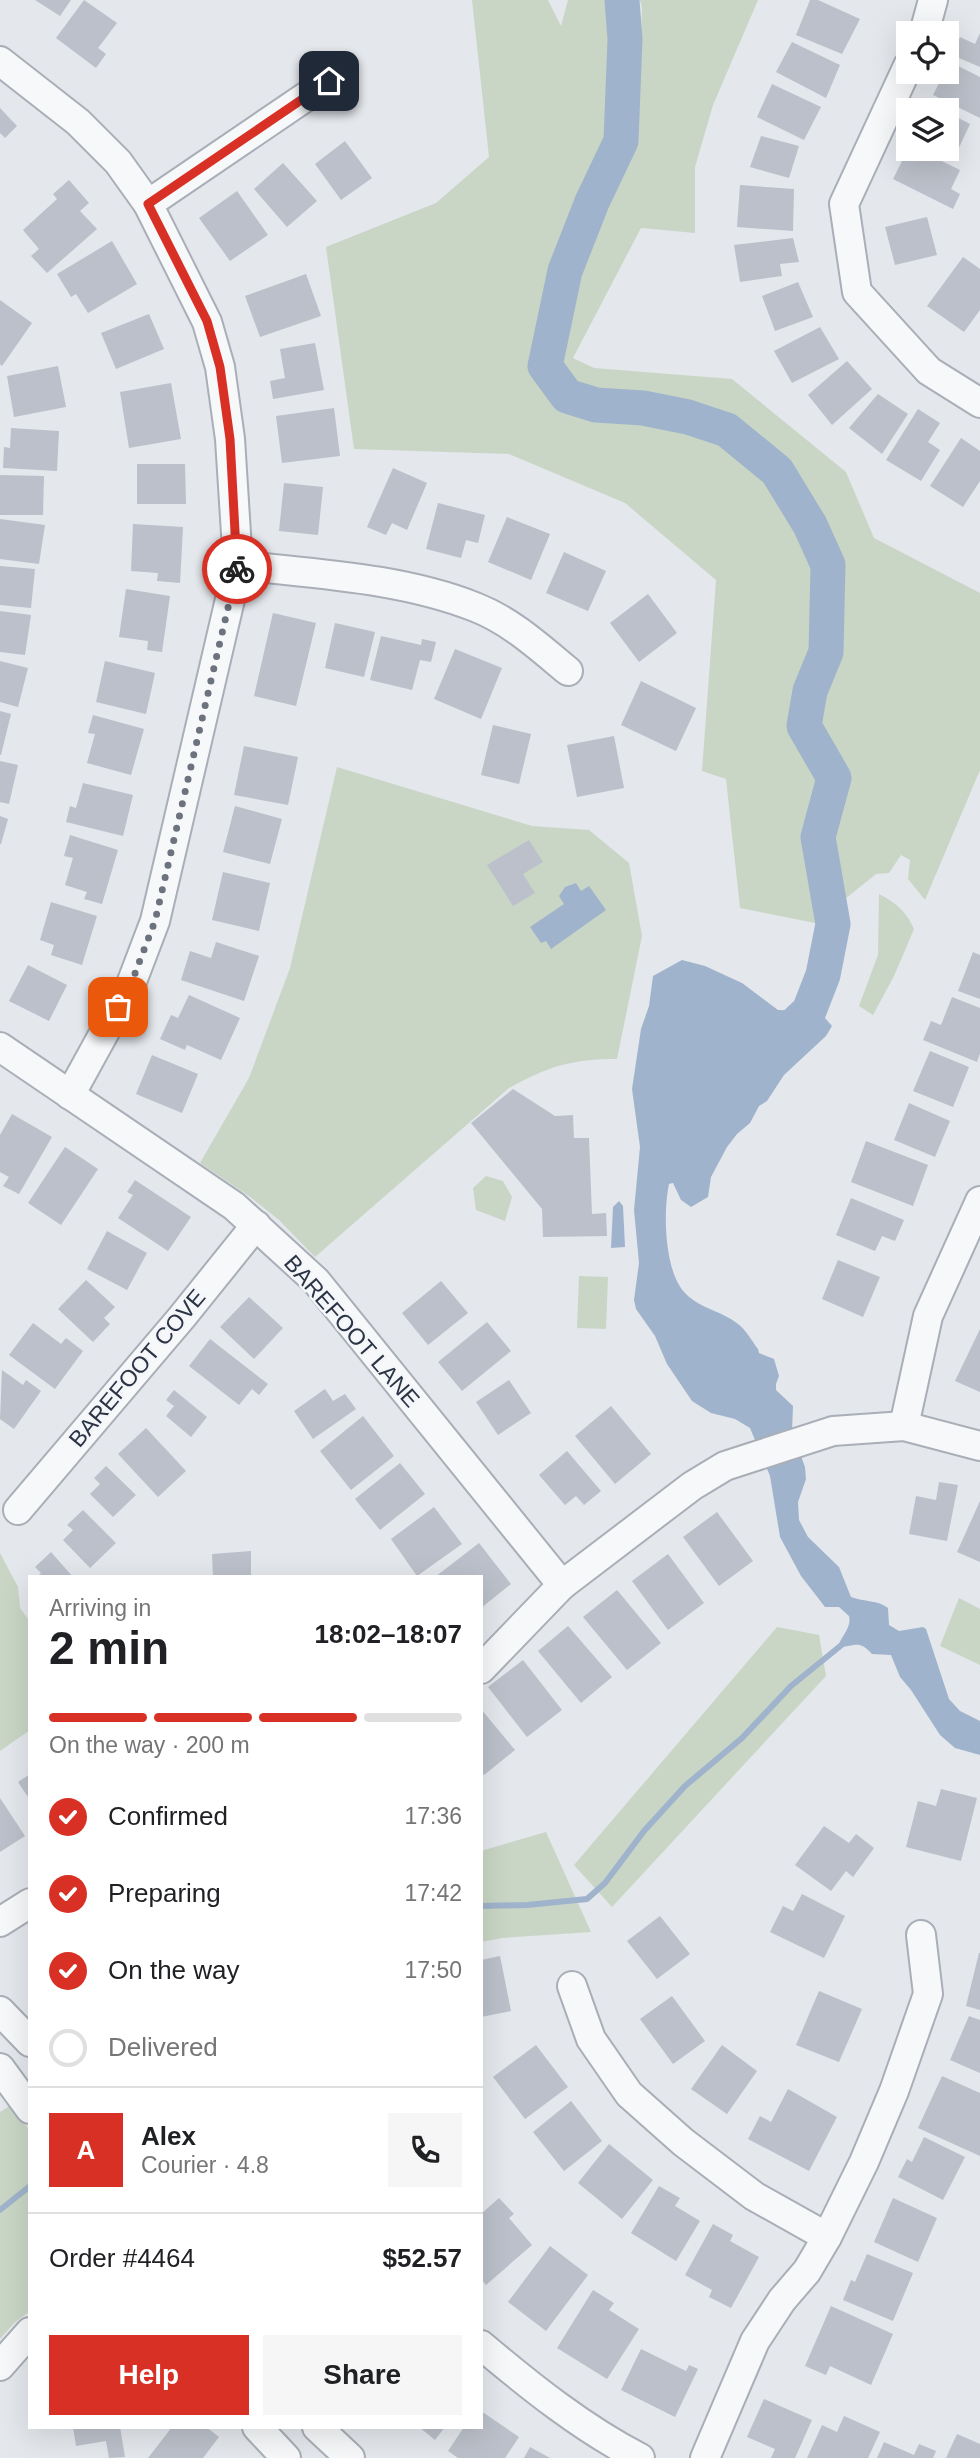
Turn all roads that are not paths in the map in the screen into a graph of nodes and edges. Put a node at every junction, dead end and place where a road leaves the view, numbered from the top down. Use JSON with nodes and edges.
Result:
{"nodes":[{"id":1,"x":933,"y":0,"type":"edge"},
{"id":2,"x":927,"y":21,"type":"edge"},
{"id":3,"x":0,"y":61,"type":"edge"},
{"id":4,"x":329,"y":81,"type":"dead end"},
{"id":5,"x":900,"y":84,"type":"edge"},
{"id":6,"x":148,"y":204,"type":"junction"},
{"id":7,"x":980,"y":403,"type":"edge"},
{"id":8,"x":238,"y":565,"type":"junction"},
{"id":9,"x":568,"y":671,"type":"dead end"},
{"id":10,"x":0,"y":1047,"type":"edge"},
{"id":11,"x":70,"y":1095,"type":"junction"},
{"id":12,"x":980,"y":1200,"type":"edge"},
{"id":13,"x":256,"y":1225,"type":"junction"},
{"id":14,"x":904,"y":1426,"type":"junction"},
{"id":15,"x":980,"y":1447,"type":"edge"},
{"id":16,"x":18,"y":1510,"type":"dead end"},
{"id":17,"x":562,"y":1585,"type":"junction"},
{"id":18,"x":483,"y":1667,"type":"edge"},
{"id":19,"x":28,"y":1904,"type":"edge"},
{"id":20,"x":0,"y":1922,"type":"edge"},
{"id":21,"x":921,"y":1936,"type":"dead end"},
{"id":22,"x":572,"y":1986,"type":"dead end"},
{"id":23,"x":0,"y":2011,"type":"edge"},
{"id":24,"x":28,"y":2040,"type":"edge"},
{"id":25,"x":0,"y":2068,"type":"edge"},
{"id":26,"x":28,"y":2106,"type":"edge"},
{"id":27,"x":827,"y":2237,"type":"junction"},
{"id":28,"x":28,"y":2334,"type":"edge"},
{"id":29,"x":483,"y":2348,"type":"edge"},
{"id":30,"x":0,"y":2366,"type":"edge"},
{"id":31,"x":259,"y":2429,"type":"edge"},
{"id":32,"x":319,"y":2429,"type":"edge"},
{"id":33,"x":286,"y":2458,"type":"edge"},
{"id":34,"x":350,"y":2458,"type":"edge"},
{"id":35,"x":640,"y":2458,"type":"edge"},
{"id":36,"x":705,"y":2458,"type":"edge"}],
"edges":[{"from":1,"to":2,"type":"street"},
{"from":3,"to":6,"type":"street"},
{"from":4,"to":6,"type":"street"},
{"from":5,"to":7,"type":"street"},
{"from":6,"to":8,"type":"street"},
{"from":8,"to":9,"type":"street"},
{"from":8,"to":11,"type":"street"},
{"from":10,"to":11,"type":"street","name":"BAREFOOT LANE"},
{"from":11,"to":13,"type":"street","name":"BAREFOOT LANE"},
{"from":12,"to":14,"type":"street"},
{"from":13,"to":16,"type":"street","name":"BAREFOOT COVE"},
{"from":13,"to":17,"type":"street","name":"BAREFOOT LANE"},
{"from":14,"to":15,"type":"street"},
{"from":14,"to":17,"type":"street"},
{"from":17,"to":18,"type":"street"},
{"from":19,"to":20,"type":"street"},
{"from":21,"to":27,"type":"street"},
{"from":22,"to":27,"type":"street"},
{"from":23,"to":24,"type":"street"},
{"from":25,"to":26,"type":"street"},
{"from":27,"to":36,"type":"street"},
{"from":28,"to":30,"type":"street"},
{"from":29,"to":35,"type":"street"},
{"from":31,"to":33,"type":"street"},
{"from":32,"to":34,"type":"street"}]}
